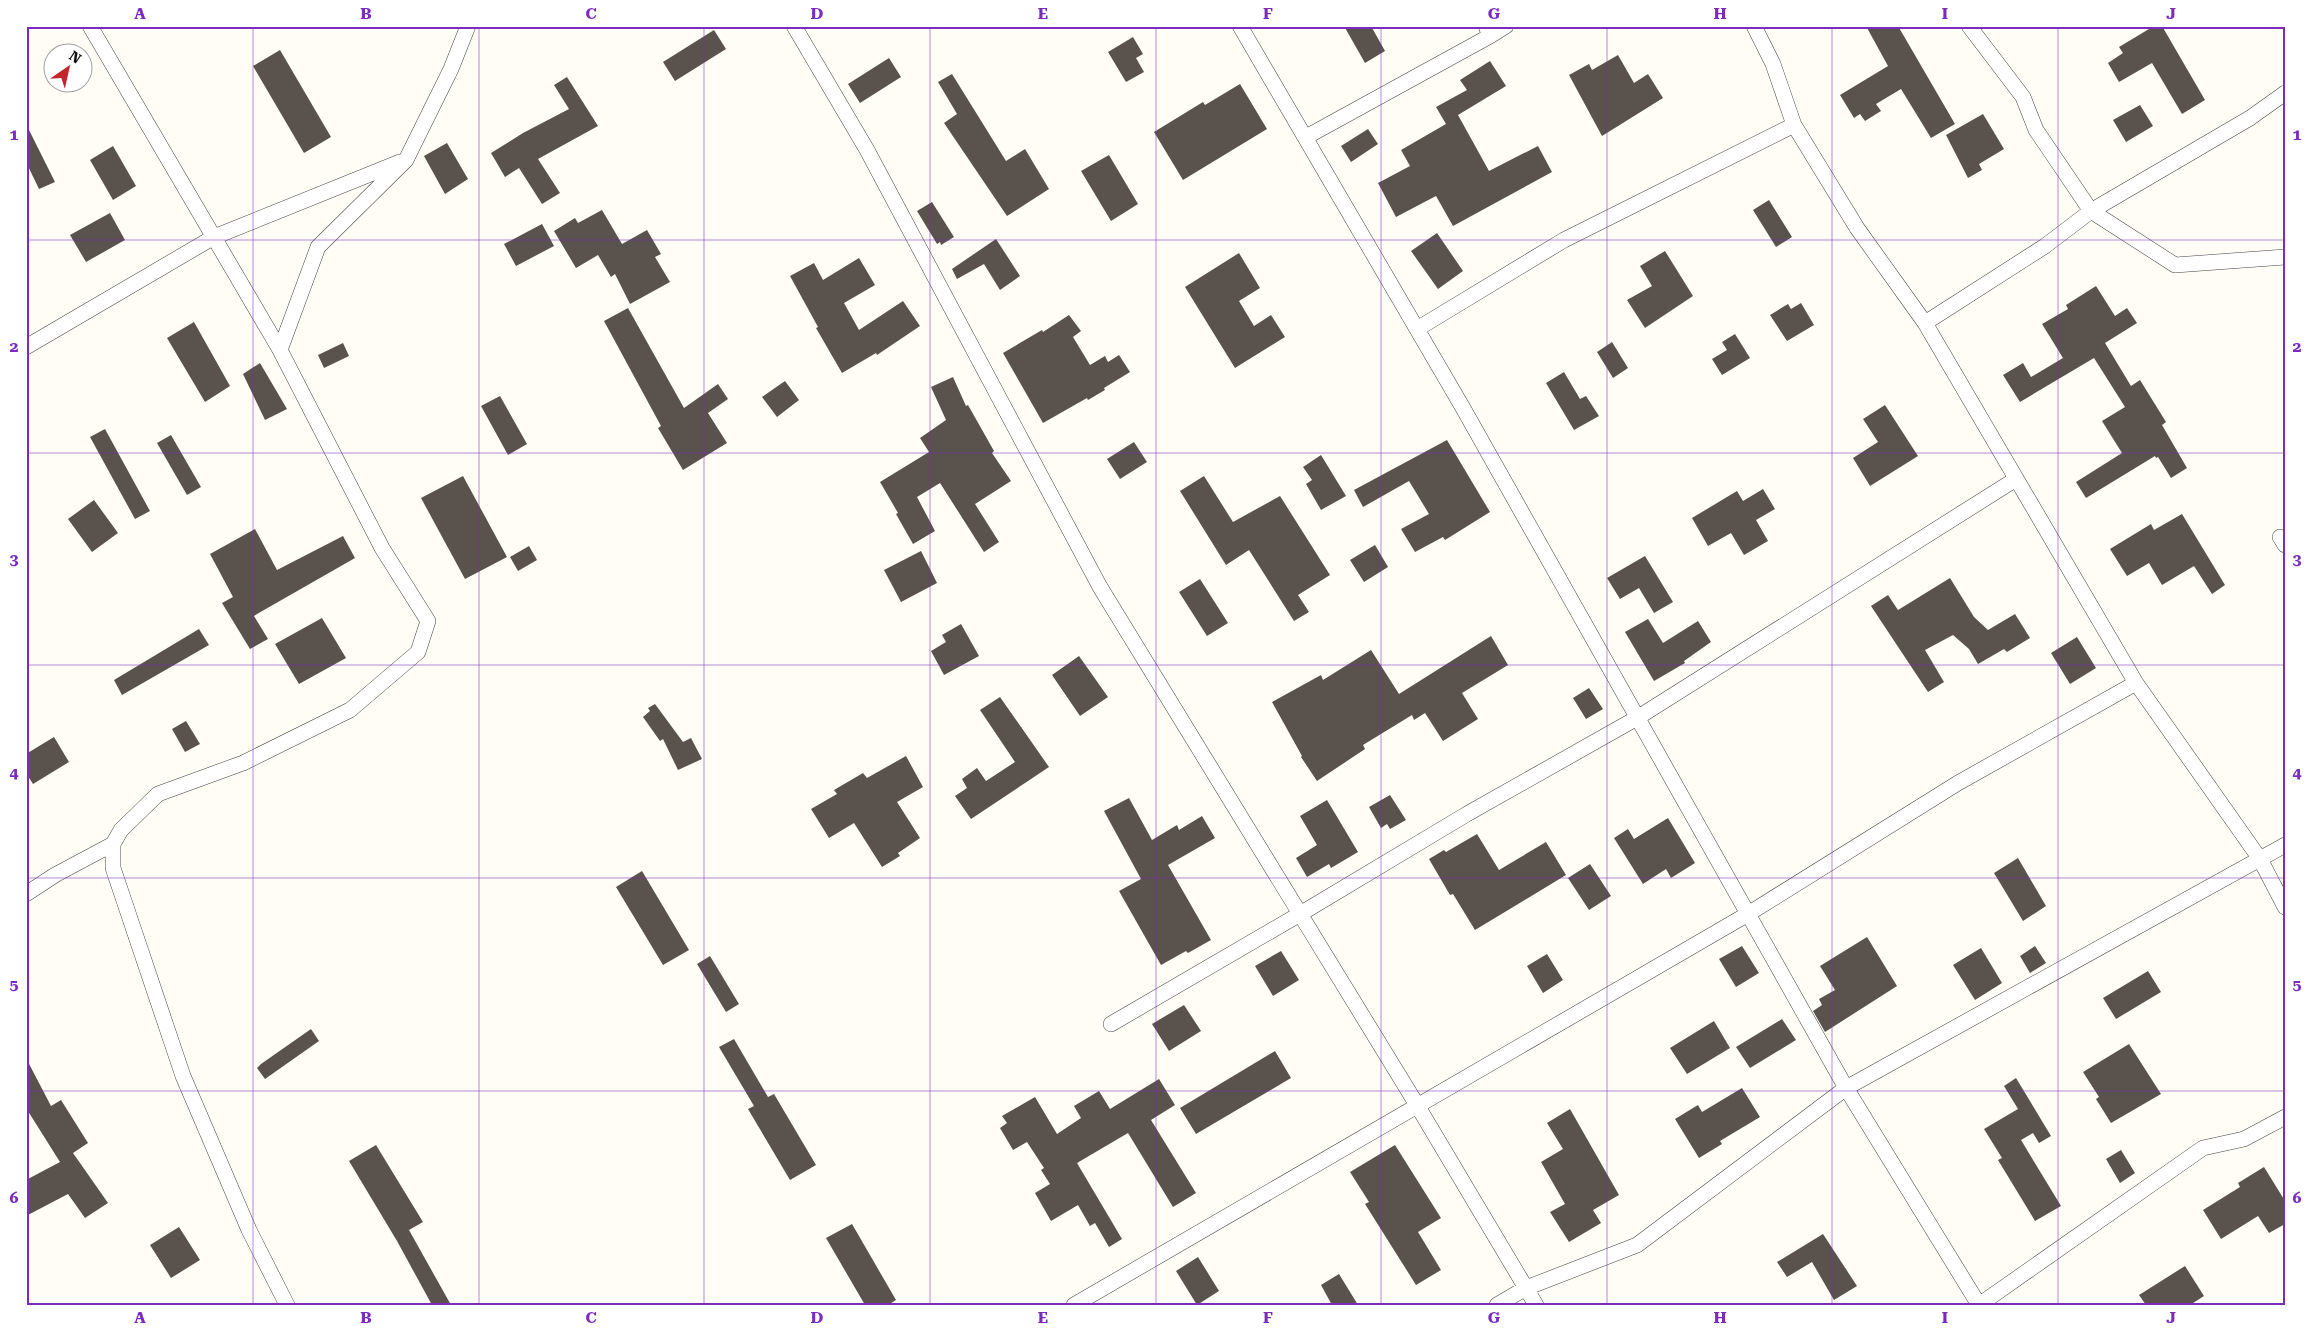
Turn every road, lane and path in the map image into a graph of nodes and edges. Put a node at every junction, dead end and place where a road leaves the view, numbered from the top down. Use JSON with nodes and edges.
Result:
{"nodes":[{"id":1,"x":90,"y":26,"type":"edge"},
{"id":2,"x":468,"y":26,"type":"edge"},
{"id":3,"x":794,"y":26,"type":"edge"},
{"id":4,"x":1240,"y":26,"type":"edge"},
{"id":5,"x":1506,"y":26,"type":"edge"},
{"id":6,"x":1754,"y":26,"type":"edge"},
{"id":7,"x":1969,"y":26,"type":"edge"},
{"id":8,"x":1488,"y":31,"type":"edge"},
{"id":9,"x":2285,"y":93,"type":"edge"},
{"id":10,"x":1794,"y":125,"type":"junction"},
{"id":11,"x":1306,"y":137,"type":"junction"},
{"id":12,"x":406,"y":160,"type":"junction"},
{"id":13,"x":2091,"y":211,"type":"junction"},
{"id":14,"x":214,"y":238,"type":"junction"},
{"id":15,"x":2285,"y":257,"type":"edge"},
{"id":16,"x":1925,"y":323,"type":"junction"},
{"id":17,"x":1417,"y":329,"type":"junction"},
{"id":18,"x":26,"y":347,"type":"edge"},
{"id":19,"x":280,"y":350,"type":"junction"},
{"id":20,"x":2016,"y":479,"type":"junction"},
{"id":21,"x":2136,"y":683,"type":"junction"},
{"id":22,"x":1637,"y":718,"type":"junction"},
{"id":23,"x":113,"y":844,"type":"junction"},
{"id":24,"x":2285,"y":845,"type":"edge"},
{"id":25,"x":2260,"y":859,"type":"junction"},
{"id":26,"x":26,"y":894,"type":"edge"},
{"id":27,"x":2285,"y":907,"type":"edge"},
{"id":28,"x":1300,"y":914,"type":"junction"},
{"id":29,"x":1748,"y":914,"type":"junction"},
{"id":30,"x":1111,"y":1024,"type":"dead end"},
{"id":31,"x":1846,"y":1088,"type":"junction"},
{"id":32,"x":1417,"y":1105,"type":"junction"},
{"id":33,"x":2285,"y":1116,"type":"edge"},
{"id":34,"x":1526,"y":1288,"type":"junction"},
{"id":35,"x":287,"y":1305,"type":"edge"},
{"id":36,"x":1074,"y":1305,"type":"edge"},
{"id":37,"x":1497,"y":1305,"type":"edge"},
{"id":38,"x":1536,"y":1305,"type":"edge"},
{"id":39,"x":1979,"y":1305,"type":"edge"}],
"edges":[{"from":1,"to":14,"type":"street"},
{"from":2,"to":12,"type":"street"},
{"from":3,"to":28,"type":"street"},
{"from":4,"to":11,"type":"street"},
{"from":5,"to":8,"type":"street"},
{"from":6,"to":10,"type":"street"},
{"from":7,"to":13,"type":"street"},
{"from":8,"to":11,"type":"street"},
{"from":9,"to":13,"type":"street"},
{"from":10,"to":16,"type":"street"},
{"from":10,"to":17,"type":"street"},
{"from":11,"to":17,"type":"street"},
{"from":12,"to":14,"type":"street"},
{"from":12,"to":19,"type":"street"},
{"from":13,"to":15,"type":"street"},
{"from":13,"to":16,"type":"street"},
{"from":14,"to":18,"type":"street"},
{"from":14,"to":19,"type":"street"},
{"from":16,"to":20,"type":"street"},
{"from":17,"to":22,"type":"street"},
{"from":19,"to":23,"type":"street"},
{"from":20,"to":21,"type":"street"},
{"from":20,"to":22,"type":"street"},
{"from":21,"to":25,"type":"street"},
{"from":21,"to":29,"type":"street"},
{"from":22,"to":28,"type":"street"},
{"from":22,"to":29,"type":"street"},
{"from":23,"to":26,"type":"street"},
{"from":23,"to":35,"type":"street"},
{"from":24,"to":25,"type":"street"},
{"from":25,"to":27,"type":"street"},
{"from":25,"to":31,"type":"street"},
{"from":28,"to":30,"type":"street"},
{"from":28,"to":32,"type":"street"},
{"from":29,"to":31,"type":"street"},
{"from":29,"to":32,"type":"street"},
{"from":31,"to":34,"type":"street"},
{"from":31,"to":39,"type":"street"},
{"from":32,"to":34,"type":"street"},
{"from":32,"to":36,"type":"street"},
{"from":33,"to":39,"type":"street"},
{"from":34,"to":37,"type":"street"},
{"from":34,"to":38,"type":"street"}]}
